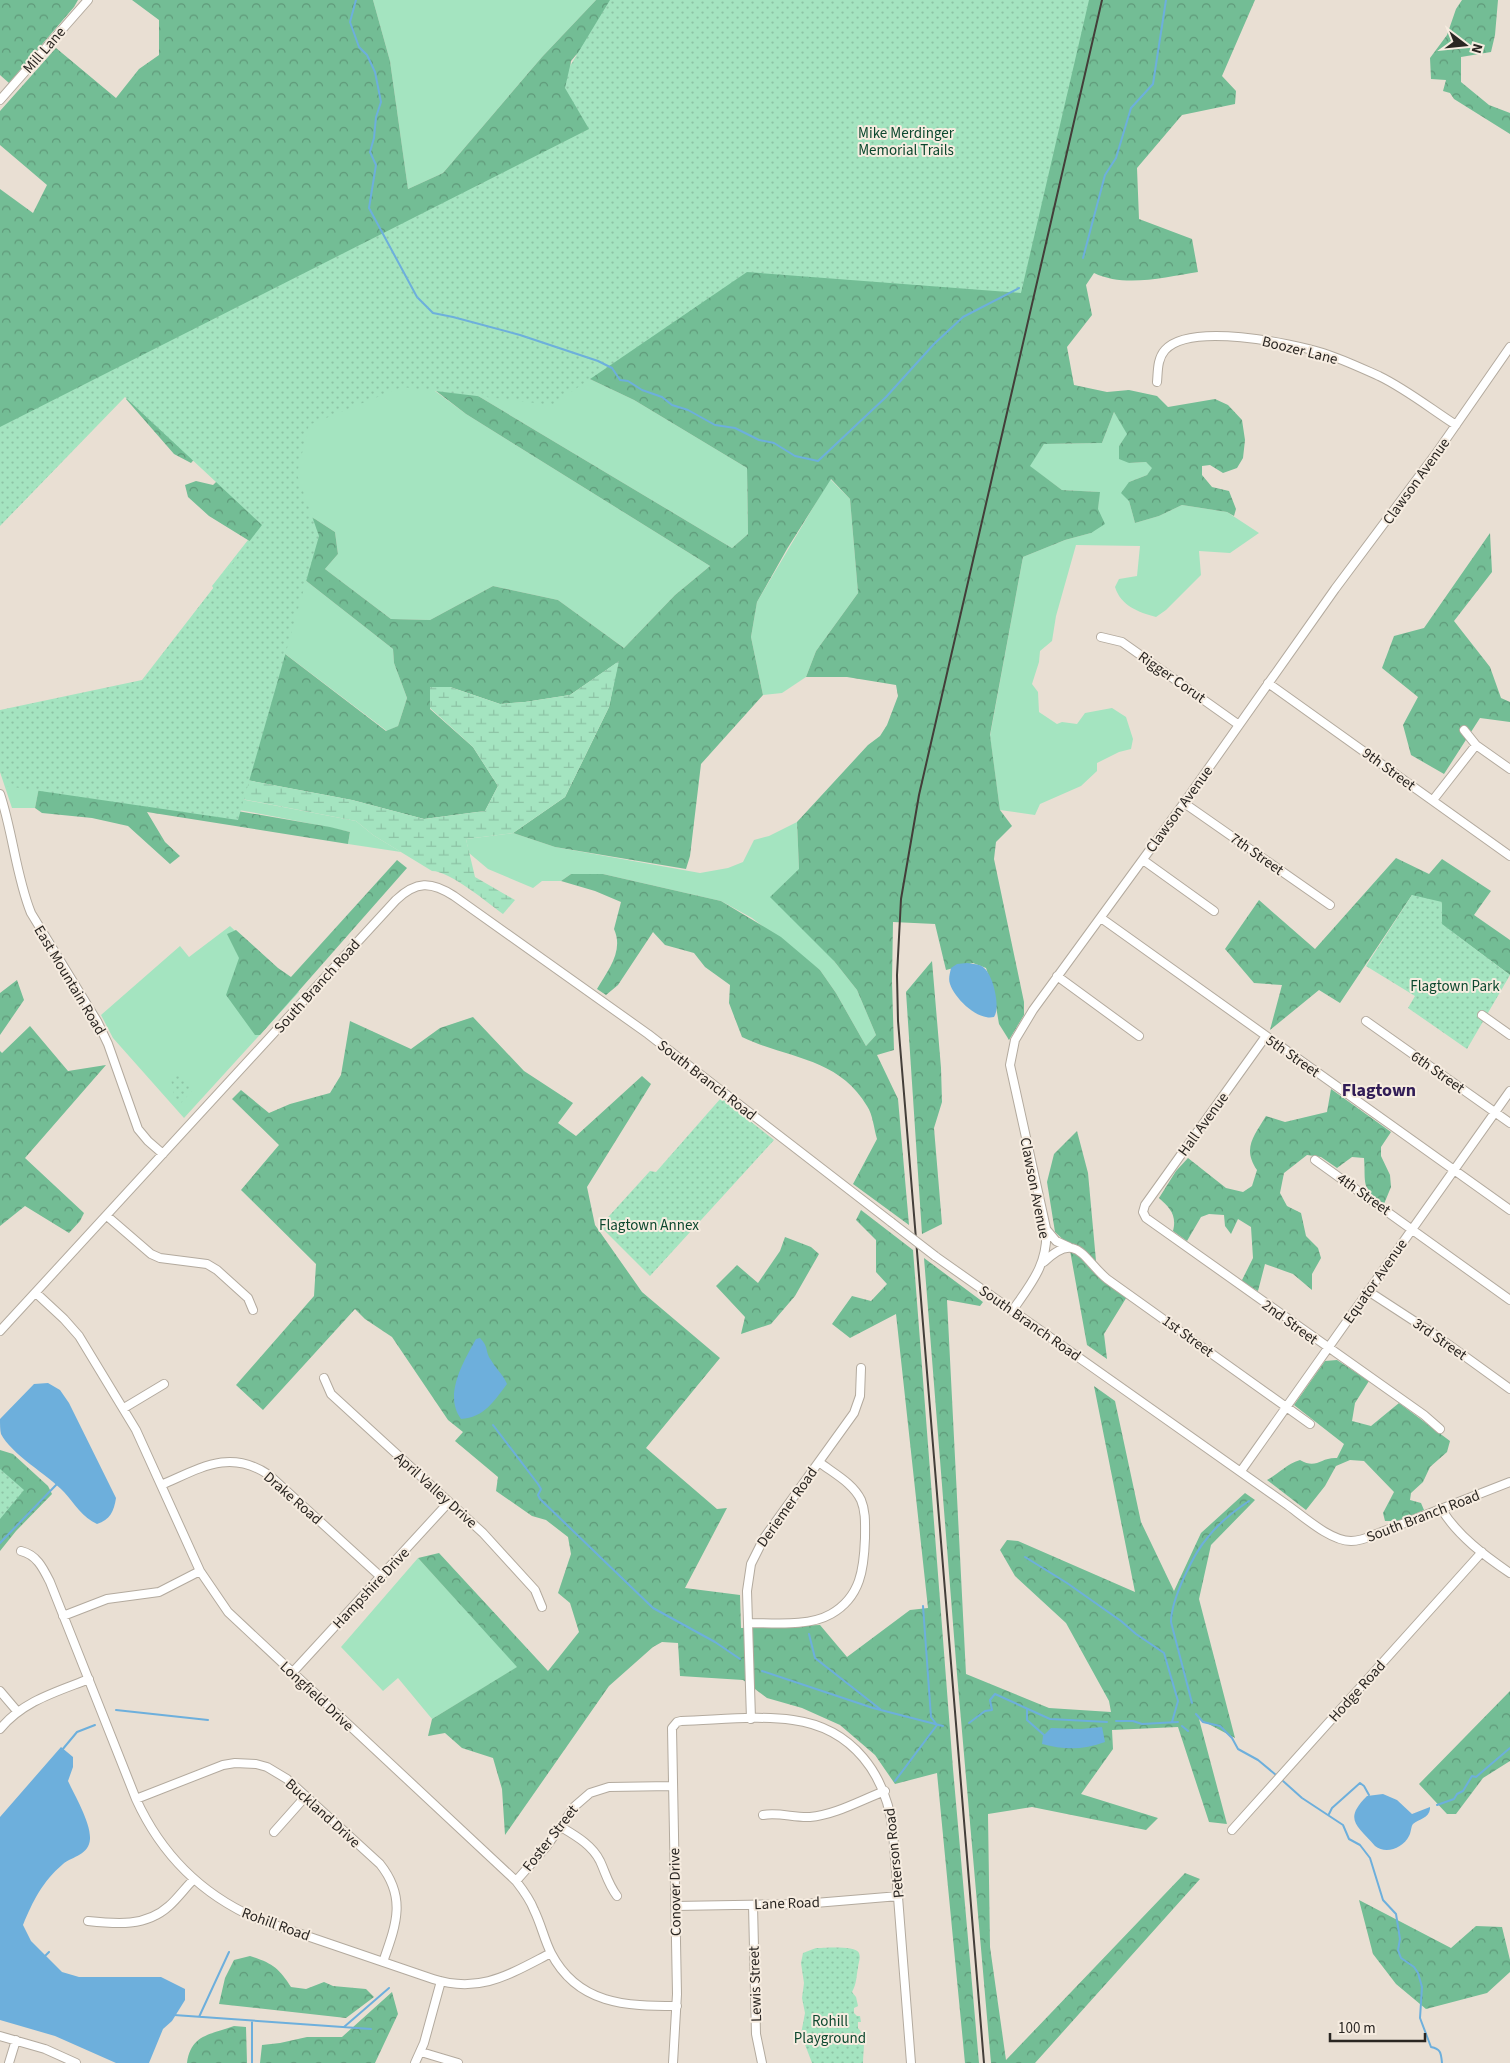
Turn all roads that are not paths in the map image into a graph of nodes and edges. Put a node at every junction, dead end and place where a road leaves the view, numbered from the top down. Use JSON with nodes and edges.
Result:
{"nodes":[{"id":1,"x":88,"y":0,"type":"edge"},
{"id":2,"x":0,"y":100,"type":"edge"},
{"id":3,"x":1510,"y":348,"type":"edge"},
{"id":4,"x":1157,"y":382,"type":"dead end"},
{"id":5,"x":1456,"y":425,"type":"junction"},
{"id":6,"x":1101,"y":637,"type":"dead end"},
{"id":7,"x":1268,"y":683,"type":"junction"},
{"id":8,"x":1239,"y":725,"type":"junction"},
{"id":9,"x":1464,"y":730,"type":"dead end"},
{"id":10,"x":1476,"y":745,"type":"junction"},
{"id":11,"x":1510,"y":769,"type":"edge"},
{"id":12,"x":0,"y":794,"type":"edge"},
{"id":13,"x":1433,"y":800,"type":"junction"},
{"id":14,"x":1184,"y":803,"type":"junction"},
{"id":15,"x":1510,"y":856,"type":"edge"},
{"id":16,"x":1143,"y":860,"type":"junction"},
{"id":17,"x":1330,"y":906,"type":"dead end"},
{"id":18,"x":1214,"y":911,"type":"dead end"},
{"id":19,"x":1101,"y":918,"type":"junction"},
{"id":20,"x":1057,"y":976,"type":"junction"},
{"id":21,"x":1482,"y":1015,"type":"dead end"},
{"id":22,"x":1366,"y":1021,"type":"dead end"},
{"id":23,"x":1510,"y":1034,"type":"edge"},
{"id":24,"x":1139,"y":1036,"type":"dead end"},
{"id":25,"x":1266,"y":1036,"type":"junction"},
{"id":26,"x":1510,"y":1090,"type":"edge"},
{"id":27,"x":1495,"y":1112,"type":"junction"},
{"id":28,"x":1510,"y":1123,"type":"edge"},
{"id":29,"x":163,"y":1154,"type":"junction"},
{"id":30,"x":1314,"y":1160,"type":"dead end"},
{"id":31,"x":1453,"y":1170,"type":"junction"},
{"id":32,"x":1510,"y":1210,"type":"edge"},
{"id":33,"x":1143,"y":1212,"type":"joint"},
{"id":34,"x":107,"y":1216,"type":"junction"},
{"id":35,"x":1046,"y":1228,"type":"junction"},
{"id":36,"x":1412,"y":1229,"type":"junction"},
{"id":37,"x":1069,"y":1247,"type":"junction"},
{"id":38,"x":1042,"y":1264,"type":"junction"},
{"id":39,"x":1368,"y":1291,"type":"junction"},
{"id":40,"x":36,"y":1293,"type":"junction"},
{"id":41,"x":1510,"y":1300,"type":"edge"},
{"id":42,"x":253,"y":1310,"type":"dead end"},
{"id":43,"x":1012,"y":1311,"type":"junction"},
{"id":44,"x":0,"y":1331,"type":"edge"},
{"id":45,"x":1328,"y":1348,"type":"junction"},
{"id":46,"x":861,"y":1368,"type":"dead end"},
{"id":47,"x":324,"y":1378,"type":"dead end"},
{"id":48,"x":164,"y":1384,"type":"dead end"},
{"id":49,"x":1510,"y":1389,"type":"edge"},
{"id":50,"x":1286,"y":1406,"type":"junction"},
{"id":51,"x":124,"y":1408,"type":"junction"},
{"id":52,"x":1310,"y":1424,"type":"dead end"},
{"id":53,"x":1440,"y":1429,"type":"dead end"},
{"id":54,"x":819,"y":1462,"type":"junction"},
{"id":55,"x":1241,"y":1471,"type":"junction"},
{"id":56,"x":1510,"y":1482,"type":"edge"},
{"id":57,"x":161,"y":1485,"type":"junction"},
{"id":58,"x":449,"y":1502,"type":"junction"},
{"id":59,"x":1442,"y":1510,"type":"junction"},
{"id":60,"x":21,"y":1551,"type":"dead end"},
{"id":61,"x":1482,"y":1552,"type":"junction"},
{"id":62,"x":200,"y":1571,"type":"junction"},
{"id":63,"x":1510,"y":1573,"type":"edge"},
{"id":64,"x":381,"y":1577,"type":"junction"},
{"id":65,"x":542,"y":1607,"type":"dead end"},
{"id":66,"x":64,"y":1616,"type":"junction"},
{"id":67,"x":748,"y":1623,"type":"junction"},
{"id":68,"x":292,"y":1673,"type":"junction"},
{"id":69,"x":88,"y":1679,"type":"junction"},
{"id":70,"x":0,"y":1691,"type":"edge"},
{"id":71,"x":17,"y":1711,"type":"junction"},
{"id":72,"x":751,"y":1719,"type":"junction"},
{"id":73,"x":677,"y":1722,"type":"joint"},
{"id":74,"x":0,"y":1729,"type":"edge"},
{"id":75,"x":672,"y":1786,"type":"junction"},
{"id":76,"x":884,"y":1791,"type":"junction"},
{"id":77,"x":306,"y":1796,"type":"junction"},
{"id":78,"x":136,"y":1799,"type":"junction"},
{"id":79,"x":763,"y":1815,"type":"dead end"},
{"id":80,"x":561,"y":1827,"type":"junction"},
{"id":81,"x":1232,"y":1830,"type":"dead end"},
{"id":82,"x":274,"y":1832,"type":"dead end"},
{"id":83,"x":193,"y":1880,"type":"junction"},
{"id":84,"x":516,"y":1880,"type":"junction"},
{"id":85,"x":617,"y":1896,"type":"dead end"},
{"id":86,"x":898,"y":1896,"type":"junction"},
{"id":87,"x":753,"y":1905,"type":"junction"},
{"id":88,"x":675,"y":1906,"type":"junction"},
{"id":89,"x":88,"y":1921,"type":"dead end"},
{"id":90,"x":551,"y":1953,"type":"junction"},
{"id":91,"x":383,"y":1962,"type":"junction"},
{"id":92,"x":441,"y":1982,"type":"junction"},
{"id":93,"x":677,"y":2006,"type":"junction"},
{"id":94,"x":0,"y":2036,"type":"edge"},
{"id":95,"x":16,"y":2040,"type":"junction"},
{"id":96,"x":421,"y":2052,"type":"junction"},
{"id":97,"x":9,"y":2063,"type":"edge"},
{"id":98,"x":76,"y":2063,"type":"edge"},
{"id":99,"x":415,"y":2063,"type":"edge"},
{"id":100,"x":458,"y":2063,"type":"edge"},
{"id":101,"x":673,"y":2063,"type":"edge"},
{"id":102,"x":762,"y":2063,"type":"edge"},
{"id":103,"x":911,"y":2063,"type":"edge"}],
"edges":[{"from":1,"to":2,"type":"street","name":"Mill Lane"},
{"from":3,"to":5,"type":"street","name":"Clawson Avenue"},
{"from":4,"to":5,"type":"street","name":"Boozer Lane"},
{"from":5,"to":7,"type":"street","name":"Clawson Avenue"},
{"from":6,"to":8,"type":"street","name":"Rigger Corut"},
{"from":7,"to":8,"type":"street","name":"Clawson Avenue"},
{"from":7,"to":13,"type":"street","name":"9th Street"},
{"from":8,"to":14,"type":"street","name":"Clawson Avenue"},
{"from":9,"to":10,"type":"street"},
{"from":10,"to":11,"type":"street"},
{"from":10,"to":13,"type":"street"},
{"from":12,"to":29,"type":"street","name":"East Mountain Road"},
{"from":13,"to":15,"type":"street","name":"9th Street"},
{"from":14,"to":16,"type":"street","name":"Clawson Avenue"},
{"from":14,"to":17,"type":"street","name":"7th Street"},
{"from":16,"to":18,"type":"street"},
{"from":16,"to":19,"type":"street","name":"Clawson Avenue"},
{"from":19,"to":20,"type":"street","name":"Clawson Avenue"},
{"from":19,"to":25,"type":"street","name":"5th Street"},
{"from":20,"to":24,"type":"street"},
{"from":20,"to":35,"type":"street","name":"Clawson Avenue"},
{"from":21,"to":23,"type":"street"},
{"from":22,"to":27,"type":"street","name":"6th Street"},
{"from":25,"to":31,"type":"street","name":"5th Street"},
{"from":25,"to":33,"type":"street","name":"Hall Avenue"},
{"from":26,"to":27,"type":"street","name":"Equator Avenue"},
{"from":27,"to":28,"type":"street","name":"6th Street"},
{"from":27,"to":31,"type":"street","name":"Equator Avenue"},
{"from":29,"to":34,"type":"street","name":"South Branch Road"},
{"from":29,"to":43,"type":"street","name":"South Branch Road","bridge":true},
{"from":30,"to":36,"type":"street","name":"4th Street"},
{"from":31,"to":32,"type":"street","name":"5th Street"},
{"from":31,"to":36,"type":"street","name":"Equator Avenue"},
{"from":33,"to":45,"type":"street","name":"2nd Street"},
{"from":34,"to":40,"type":"street","name":"South Branch Road"},
{"from":34,"to":42,"type":"street"},
{"from":35,"to":37,"type":"street","name":"1st Street"},
{"from":35,"to":38,"type":"street","name":"Clawson Avenue"},
{"from":36,"to":39,"type":"street","name":"Equator Avenue"},
{"from":36,"to":41,"type":"street","name":"4th Street"},
{"from":37,"to":38,"type":"street"},
{"from":37,"to":50,"type":"street","name":"1st Street"},
{"from":38,"to":43,"type":"street","name":"Clawson Avenue"},
{"from":39,"to":45,"type":"street","name":"Equator Avenue"},
{"from":39,"to":49,"type":"street","name":"3rd Street"},
{"from":40,"to":44,"type":"street","name":"South Branch Road"},
{"from":40,"to":51,"type":"street","name":"Longfield Drive"},
{"from":43,"to":55,"type":"street","name":"South Branch Road"},
{"from":45,"to":50,"type":"street","name":"Equator Avenue"},
{"from":45,"to":53,"type":"street","name":"2nd Street"},
{"from":46,"to":54,"type":"street","name":"Deriemer Road"},
{"from":47,"to":58,"type":"street","name":"April Valley Drive"},
{"from":48,"to":51,"type":"street"},
{"from":50,"to":52,"type":"street","name":"1st Street"},
{"from":50,"to":55,"type":"street","name":"Equator Avenue"},
{"from":51,"to":57,"type":"street","name":"Longfield Drive"},
{"from":54,"to":67,"type":"street","name":"Deriemer Road"},
{"from":54,"to":67,"type":"street"},
{"from":55,"to":59,"type":"street","name":"South Branch Road"},
{"from":56,"to":59,"type":"street","name":"South Branch Road"},
{"from":57,"to":62,"type":"street","name":"Longfield Drive"},
{"from":57,"to":64,"type":"street","name":"Drake Road"},
{"from":58,"to":64,"type":"street","name":"Hampshire Drive"},
{"from":58,"to":65,"type":"street","name":"April Valley Drive"},
{"from":59,"to":61,"type":"street"},
{"from":60,"to":66,"type":"street","name":"Rohill Road"},
{"from":61,"to":63,"type":"street"},
{"from":61,"to":81,"type":"street","name":"Hodge Road"},
{"from":62,"to":66,"type":"street"},
{"from":62,"to":68,"type":"street","name":"Longfield Drive"},
{"from":64,"to":68,"type":"street","name":"Hampshire Drive"},
{"from":66,"to":69,"type":"street","name":"Rohill Road"},
{"from":67,"to":72,"type":"street","name":"Deriemer Road"},
{"from":68,"to":84,"type":"street","name":"Longfield Drive"},
{"from":69,"to":71,"type":"street"},
{"from":69,"to":78,"type":"street","name":"Rohill Road"},
{"from":70,"to":71,"type":"street"},
{"from":71,"to":74,"type":"street"},
{"from":72,"to":73,"type":"street","name":"Peterson Road"},
{"from":72,"to":76,"type":"street","name":"Peterson Road"},
{"from":73,"to":75,"type":"street","name":"Conover Drive"},
{"from":75,"to":80,"type":"street","name":"Foster Street"},
{"from":75,"to":88,"type":"street","name":"Conover Drive"},
{"from":76,"to":79,"type":"street"},
{"from":76,"to":86,"type":"street","name":"Peterson Road"},
{"from":77,"to":78,"type":"street","name":"Buckland Drive"},
{"from":77,"to":82,"type":"street"},
{"from":77,"to":91,"type":"street","name":"Buckland Drive"},
{"from":78,"to":83,"type":"street","name":"Rohill Road"},
{"from":80,"to":84,"type":"street","name":"Foster Street"},
{"from":80,"to":85,"type":"street"},
{"from":83,"to":89,"type":"street"},
{"from":83,"to":91,"type":"street","name":"Rohill Road"},
{"from":84,"to":90,"type":"street","name":"Longfield Drive"},
{"from":86,"to":87,"type":"street","name":"Lane Road"},
{"from":86,"to":103,"type":"street","name":"Peterson Road"},
{"from":87,"to":88,"type":"street","name":"Lane Road"},
{"from":87,"to":102,"type":"street","name":"Lewis Street"},
{"from":88,"to":93,"type":"street","name":"Conover Drive"},
{"from":90,"to":92,"type":"street","name":"Rohill Road"},
{"from":90,"to":93,"type":"street","name":"Longfield Drive"},
{"from":91,"to":92,"type":"street","name":"Rohill Road"},
{"from":92,"to":96,"type":"street"},
{"from":93,"to":101,"type":"street","name":"Conover Drive"},
{"from":94,"to":95,"type":"street"},
{"from":95,"to":97,"type":"street"},
{"from":95,"to":98,"type":"street"},
{"from":96,"to":99,"type":"street"},
{"from":96,"to":100,"type":"street"}]}
